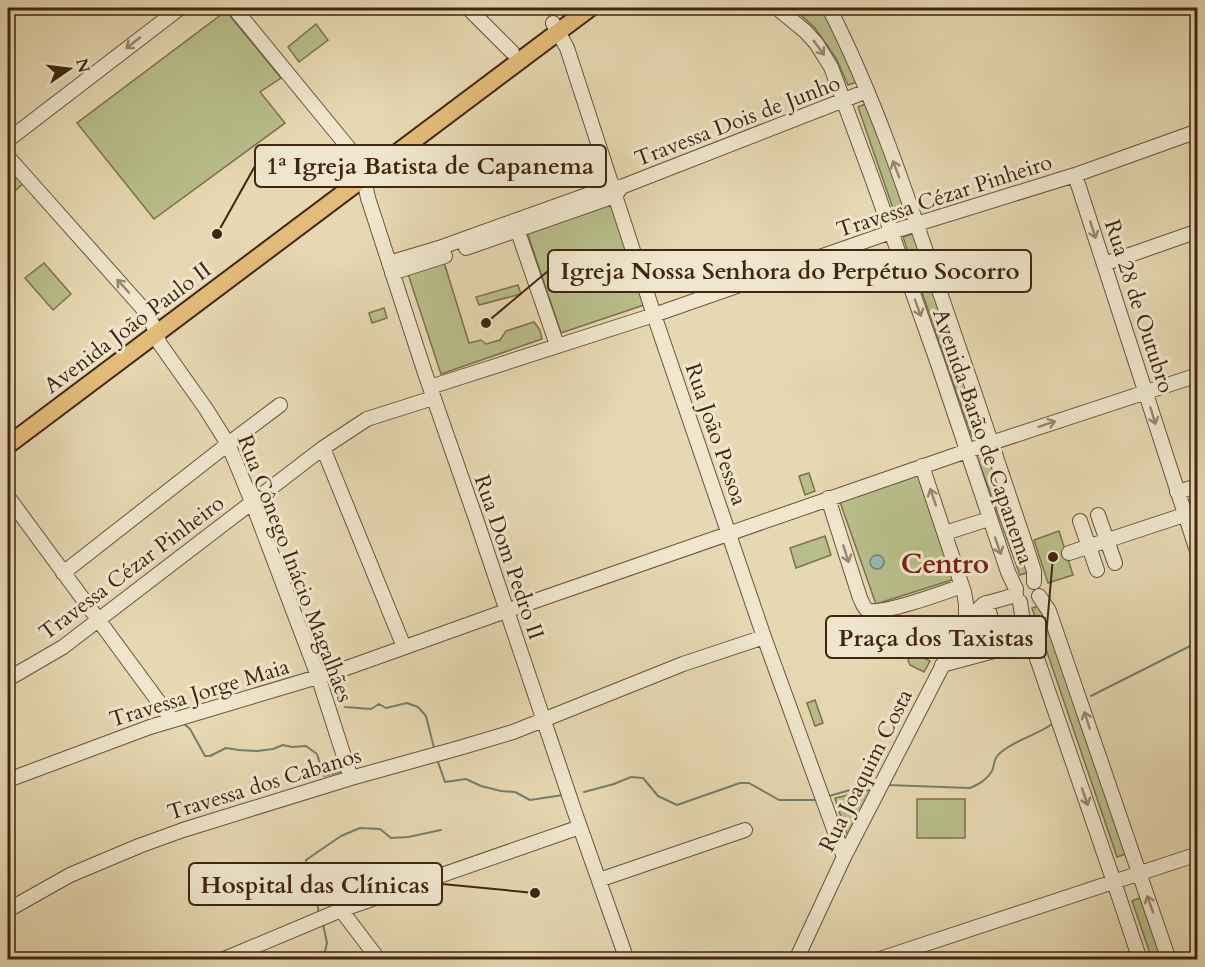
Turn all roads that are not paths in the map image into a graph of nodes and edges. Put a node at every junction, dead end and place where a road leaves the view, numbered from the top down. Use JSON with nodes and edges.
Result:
{"nodes":[{"id":1,"x":180,"y":8,"type":"edge"},
{"id":2,"x":234,"y":8,"type":"edge"},
{"id":3,"x":468,"y":8,"type":"edge"},
{"id":4,"x":575,"y":8,"type":"edge"},
{"id":5,"x":590,"y":8,"type":"edge"},
{"id":6,"x":777,"y":8,"type":"edge"},
{"id":7,"x":829,"y":8,"type":"edge"},
{"id":8,"x":556,"y":27,"type":"junction"},
{"id":9,"x":512,"y":52,"type":"junction"},
{"id":10,"x":867,"y":91,"type":"junction"},
{"id":11,"x":844,"y":100,"type":"junction"},
{"id":12,"x":1197,"y":132,"type":"edge"},
{"id":13,"x":8,"y":140,"type":"edge"},
{"id":14,"x":8,"y":157,"type":"edge"},
{"id":15,"x":362,"y":171,"type":"junction"},
{"id":16,"x":1075,"y":175,"type":"junction"},
{"id":17,"x":616,"y":190,"type":"junction"},
{"id":18,"x":917,"y":224,"type":"junction"},
{"id":19,"x":516,"y":226,"type":"junction"},
{"id":20,"x":1197,"y":231,"type":"edge"},
{"id":21,"x":891,"y":232,"type":"junction"},
{"id":22,"x":1104,"y":264,"type":"junction"},
{"id":23,"x":391,"y":268,"type":"junction"},
{"id":24,"x":654,"y":315,"type":"junction"},
{"id":25,"x":154,"y":329,"type":"junction"},
{"id":26,"x":557,"y":345,"type":"junction"},
{"id":27,"x":1197,"y":375,"type":"edge"},
{"id":28,"x":1146,"y":392,"type":"junction"},
{"id":29,"x":431,"y":393,"type":"junction"},
{"id":30,"x":58,"y":402,"type":"junction"},
{"id":31,"x":280,"y":405,"type":"dead end"},
{"id":32,"x":8,"y":434,"type":"edge"},
{"id":33,"x":991,"y":442,"type":"junction"},
{"id":34,"x":228,"y":444,"type":"junction"},
{"id":35,"x":8,"y":445,"type":"edge"},
{"id":36,"x":322,"y":448,"type":"junction"},
{"id":37,"x":967,"y":451,"type":"junction"},
{"id":38,"x":922,"y":466,"type":"junction"},
{"id":39,"x":1197,"y":486,"type":"edge"},
{"id":40,"x":1177,"y":492,"type":"junction"},
{"id":41,"x":8,"y":497,"type":"edge"},
{"id":42,"x":828,"y":498,"type":"junction"},
{"id":43,"x":252,"y":502,"type":"junction"},
{"id":44,"x":1098,"y":515,"type":"dead end"},
{"id":45,"x":1184,"y":515,"type":"junction"},
{"id":46,"x":989,"y":519,"type":"junction"},
{"id":47,"x":1080,"y":521,"type":"dead end"},
{"id":48,"x":729,"y":533,"type":"junction"},
{"id":49,"x":945,"y":533,"type":"junction"},
{"id":50,"x":1194,"y":536,"type":"edge"},
{"id":51,"x":1107,"y":540,"type":"junction"},
{"id":52,"x":1089,"y":546,"type":"junction"},
{"id":53,"x":1069,"y":553,"type":"dead end"},
{"id":54,"x":1197,"y":554,"type":"edge"},
{"id":55,"x":1115,"y":563,"type":"dead end"},
{"id":56,"x":1097,"y":570,"type":"dead end"},
{"id":57,"x":63,"y":573,"type":"junction"},
{"id":58,"x":1034,"y":582,"type":"junction"},
{"id":59,"x":963,"y":589,"type":"junction"},
{"id":60,"x":1017,"y":595,"type":"junction"},
{"id":61,"x":1039,"y":596,"type":"junction"},
{"id":62,"x":985,"y":603,"type":"junction"},
{"id":63,"x":506,"y":611,"type":"junction"},
{"id":64,"x":966,"y":620,"type":"junction"},
{"id":65,"x":98,"y":621,"type":"junction"},
{"id":66,"x":764,"y":637,"type":"junction"},
{"id":67,"x":1031,"y":641,"type":"junction"},
{"id":68,"x":404,"y":648,"type":"junction"},
{"id":69,"x":1000,"y":649,"type":"junction"},
{"id":70,"x":942,"y":665,"type":"junction"},
{"id":71,"x":318,"y":676,"type":"junction"},
{"id":72,"x":8,"y":679,"type":"edge"},
{"id":73,"x":172,"y":720,"type":"junction"},
{"id":74,"x":543,"y":720,"type":"junction"},
{"id":75,"x":351,"y":778,"type":"junction"},
{"id":76,"x":8,"y":780,"type":"edge"},
{"id":77,"x":580,"y":827,"type":"junction"},
{"id":78,"x":745,"y":830,"type":"dead end"},
{"id":79,"x":1197,"y":854,"type":"edge"},
{"id":80,"x":844,"y":857,"type":"junction"},
{"id":81,"x":1139,"y":873,"type":"junction"},
{"id":82,"x":599,"y":880,"type":"junction"},
{"id":83,"x":1114,"y":882,"type":"junction"},
{"id":84,"x":8,"y":910,"type":"edge"},
{"id":85,"x":341,"y":910,"type":"junction"},
{"id":86,"x":222,"y":960,"type":"edge"},
{"id":87,"x":379,"y":960,"type":"edge"},
{"id":88,"x":627,"y":960,"type":"edge"},
{"id":89,"x":796,"y":960,"type":"edge"},
{"id":90,"x":878,"y":960,"type":"edge"},
{"id":91,"x":1140,"y":960,"type":"edge"},
{"id":92,"x":1169,"y":960,"type":"edge"}],
"edges":[{"from":1,"to":13,"type":"street","one_way":true},
{"from":2,"to":15,"type":"street"},
{"from":3,"to":9,"type":"street"},
{"from":4,"to":8,"type":"main road","name":"Avenida João Paulo II"},
{"from":5,"to":8,"type":"main road","name":"Avenida João Paulo II"},
{"from":6,"to":11,"type":"street","name":"Avenida Barão de Capanema","one_way":true},
{"from":7,"to":10,"type":"street","name":"Avenida Barão de Capanema"},
{"from":8,"to":9,"type":"main road","name":"Avenida João Paulo II"},
{"from":8,"to":15,"type":"main road","name":"Avenida João Paulo II"},
{"from":8,"to":17,"type":"street","name":"Rua João Pessoa"},
{"from":9,"to":15,"type":"main road","name":"Avenida João Paulo II"},
{"from":10,"to":11,"type":"street","name":"Travessa Dois de Junho"},
{"from":18,"to":10,"type":"street","name":"Avenida Barão de Capanema","one_way":true},
{"from":11,"to":17,"type":"street","name":"Travessa Dois de Junho"},
{"from":11,"to":21,"type":"street","name":"Avenida Barão de Capanema"},
{"from":12,"to":16,"type":"street","name":"Travessa Cézar Pinheiro"},
{"from":25,"to":14,"type":"street","name":"Rua Cônego Inácio Magalhães","one_way":true},
{"from":15,"to":23,"type":"street","name":"Rua Dom Pedro II"},
{"from":15,"to":25,"type":"main road","name":"Avenida João Paulo II"},
{"from":16,"to":18,"type":"street","name":"Travessa Cézar Pinheiro"},
{"from":16,"to":22,"type":"street","name":"Rua 28 de Outubro","one_way":true},
{"from":17,"to":19,"type":"street","name":"Travessa Dois de Junho"},
{"from":17,"to":24,"type":"street","name":"Rua João Pessoa"},
{"from":18,"to":21,"type":"street","name":"Travessa Cézar Pinheiro"},
{"from":18,"to":33,"type":"street","name":"Avenida Barão de Capanema"},
{"from":19,"to":23,"type":"street","name":"Travessa Dois de Junho"},
{"from":19,"to":26,"type":"street"},
{"from":20,"to":22,"type":"street"},
{"from":21,"to":24,"type":"street","name":"Travessa Cézar Pinheiro"},
{"from":21,"to":37,"type":"street","name":"Avenida Barão de Capanema","one_way":true},
{"from":22,"to":28,"type":"street","name":"Rua 28 de Outubro"},
{"from":23,"to":29,"type":"street","name":"Rua Dom Pedro II"},
{"from":24,"to":26,"type":"street","name":"Travessa Cézar Pinheiro"},
{"from":24,"to":48,"type":"street","name":"Rua João Pessoa"},
{"from":25,"to":30,"type":"main road","name":"Avenida João Paulo II"},
{"from":25,"to":34,"type":"street","name":"Rua Cônego Inácio Magalhães"},
{"from":26,"to":29,"type":"street","name":"Travessa Cézar Pinheiro"},
{"from":27,"to":28,"type":"street","name":"Travessa Jorge Maia"},
{"from":33,"to":28,"type":"street","name":"Travessa Jorge Maia","one_way":true},
{"from":28,"to":40,"type":"street","name":"Rua 28 de Outubro","one_way":true},
{"from":29,"to":36,"type":"street","name":"Travessa Cézar Pinheiro"},
{"from":29,"to":63,"type":"street","name":"Rua Dom Pedro II"},
{"from":30,"to":32,"type":"main road","name":"Avenida João Paulo II"},
{"from":30,"to":35,"type":"main road","name":"Avenida João Paulo II"},
{"from":31,"to":34,"type":"street"},
{"from":33,"to":37,"type":"street","name":"Travessa Jorge Maia"},
{"from":33,"to":58,"type":"street","name":"Avenida Barão de Capanema"},
{"from":34,"to":43,"type":"street","name":"Rua Cônego Inácio Magalhães"},
{"from":34,"to":57,"type":"street"},
{"from":36,"to":43,"type":"street","name":"Travessa Cézar Pinheiro"},
{"from":36,"to":68,"type":"street"},
{"from":37,"to":38,"type":"street","name":"Travessa Jorge Maia"},
{"from":37,"to":46,"type":"street","name":"Avenida Barão de Capanema"},
{"from":38,"to":42,"type":"street","name":"Travessa Jorge Maia"},
{"from":49,"to":38,"type":"street","one_way":true},
{"from":39,"to":40,"type":"street"},
{"from":40,"to":45,"type":"street","name":"Rua 28 de Outubro"},
{"from":41,"to":57,"type":"street"},
{"from":42,"to":48,"type":"street","name":"Travessa Jorge Maia"},
{"from":42,"to":59,"type":"street","one_way":true},
{"from":43,"to":65,"type":"street","name":"Travessa Cézar Pinheiro"},
{"from":43,"to":71,"type":"street","name":"Rua Cônego Inácio Magalhães"},
{"from":44,"to":51,"type":"street"},
{"from":45,"to":50,"type":"street","name":"Rua 28 de Outubro"},
{"from":45,"to":51,"type":"street"},
{"from":46,"to":49,"type":"street"},
{"from":46,"to":60,"type":"street","name":"Avenida Barão de Capanema","one_way":true},
{"from":47,"to":52,"type":"street"},
{"from":48,"to":63,"type":"street","name":"Travessa Jorge Maia"},
{"from":48,"to":66,"type":"street","name":"Rua João Pessoa"},
{"from":49,"to":59,"type":"street"},
{"from":50,"to":54,"type":"street","name":"Rua 28 de Outubro"},
{"from":51,"to":52,"type":"street"},
{"from":51,"to":55,"type":"street"},
{"from":52,"to":53,"type":"street"},
{"from":52,"to":56,"type":"street"},
{"from":57,"to":65,"type":"street"},
{"from":58,"to":60,"type":"street"},
{"from":58,"to":61,"type":"street"},
{"from":59,"to":62,"type":"street"},
{"from":59,"to":64,"type":"street"},
{"from":60,"to":61,"type":"street"},
{"from":60,"to":62,"type":"street","name":"Rua Joaquim Costa"},
{"from":60,"to":67,"type":"street","name":"Avenida Barão de Capanema"},
{"from":81,"to":61,"type":"street","one_way":true},
{"from":62,"to":64,"type":"street","name":"Rua Joaquim Costa"},
{"from":62,"to":69,"type":"street"},
{"from":63,"to":68,"type":"street","name":"Travessa Jorge Maia"},
{"from":63,"to":74,"type":"street","name":"Rua Dom Pedro II"},
{"from":64,"to":70,"type":"street","name":"Rua Joaquim Costa"},
{"from":65,"to":72,"type":"street","name":"Travessa Cézar Pinheiro"},
{"from":65,"to":73,"type":"street"},
{"from":66,"to":74,"type":"street","name":"Travessa dos Cabanos"},
{"from":66,"to":80,"type":"street","name":"Rua João Pessoa"},
{"from":67,"to":69,"type":"street"},
{"from":67,"to":83,"type":"street","name":"Avenida Barão de Capanema","one_way":true},
{"from":68,"to":71,"type":"street","name":"Travessa Jorge Maia"},
{"from":69,"to":70,"type":"street"},
{"from":70,"to":80,"type":"street","name":"Rua Joaquim Costa"},
{"from":71,"to":73,"type":"street","name":"Travessa Jorge Maia"},
{"from":71,"to":75,"type":"street","name":"Rua Cônego Inácio Magalhães"},
{"from":73,"to":76,"type":"street","name":"Travessa Jorge Maia"},
{"from":74,"to":75,"type":"street","name":"Travessa dos Cabanos"},
{"from":74,"to":77,"type":"street","name":"Rua Dom Pedro II"},
{"from":75,"to":84,"type":"street","name":"Travessa dos Cabanos"},
{"from":77,"to":82,"type":"street","name":"Rua Dom Pedro II"},
{"from":77,"to":85,"type":"street"},
{"from":78,"to":82,"type":"street"},
{"from":79,"to":81,"type":"street"},
{"from":80,"to":89,"type":"street","name":"Rua Joaquim Costa"},
{"from":81,"to":83,"type":"street"},
{"from":92,"to":81,"type":"street","one_way":true},
{"from":82,"to":88,"type":"street","name":"Rua Dom Pedro II"},
{"from":83,"to":90,"type":"street"},
{"from":83,"to":91,"type":"street","name":"Avenida Barão de Capanema"},
{"from":85,"to":86,"type":"street"},
{"from":85,"to":87,"type":"street"}]}
